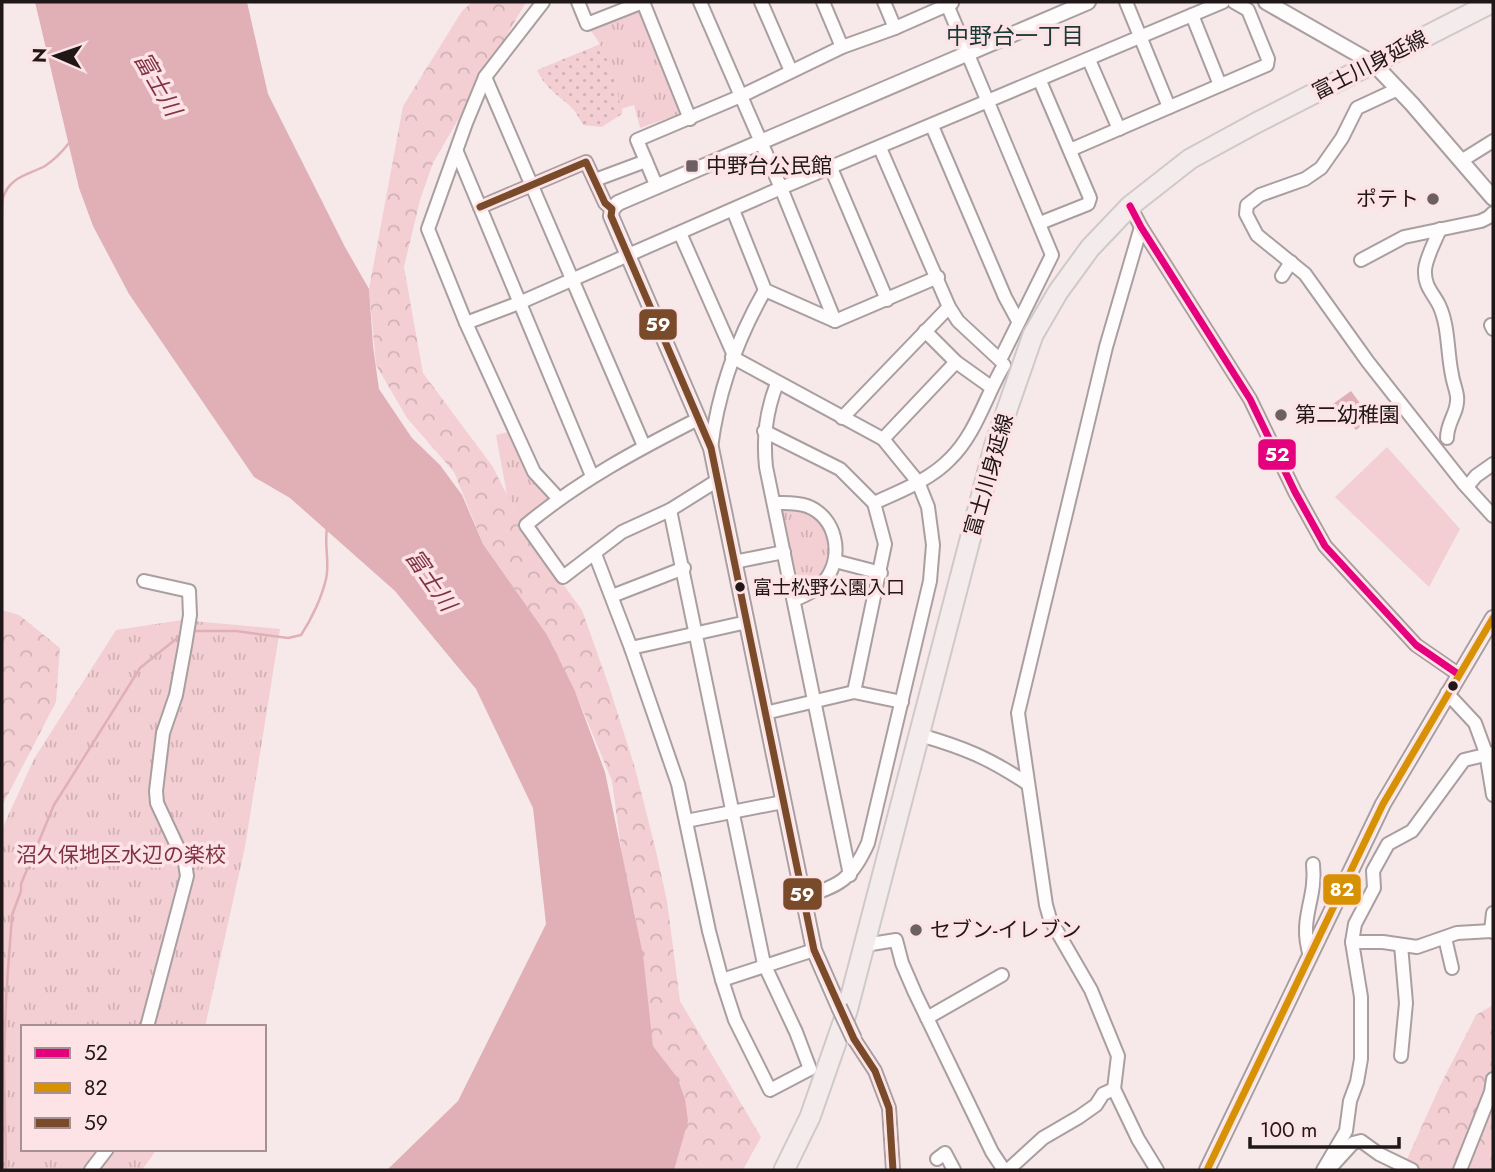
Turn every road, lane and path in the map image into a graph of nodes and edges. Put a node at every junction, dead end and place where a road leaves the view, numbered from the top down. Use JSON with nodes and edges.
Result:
{"nodes":[{"id":1,"x":543,"y":2,"type":"edge"},
{"id":2,"x":578,"y":2,"type":"edge"},
{"id":3,"x":643,"y":2,"type":"edge"},
{"id":4,"x":700,"y":2,"type":"edge"},
{"id":5,"x":761,"y":2,"type":"edge"},
{"id":6,"x":823,"y":2,"type":"edge"},
{"id":7,"x":884,"y":2,"type":"edge"},
{"id":8,"x":1088,"y":2,"type":"edge"},
{"id":9,"x":1126,"y":2,"type":"edge"},
{"id":10,"x":1223,"y":2,"type":"edge"},
{"id":11,"x":1234,"y":2,"type":"edge"},
{"id":12,"x":1266,"y":2,"type":"edge"},
{"id":13,"x":1493,"y":2,"type":"edge"},
{"id":14,"x":949,"y":3,"type":"edge"},
{"id":15,"x":1192,"y":15,"type":"junction"},
{"id":16,"x":895,"y":28,"type":"junction"},
{"id":17,"x":1140,"y":38,"type":"junction"},
{"id":18,"x":842,"y":47,"type":"junction"},
{"id":19,"x":967,"y":54,"type":"junction"},
{"id":20,"x":1089,"y":60,"type":"junction"},
{"id":21,"x":1373,"y":63,"type":"junction"},
{"id":22,"x":791,"y":71,"type":"junction"},
{"id":23,"x":485,"y":78,"type":"junction"},
{"id":24,"x":1040,"y":81,"type":"junction"},
{"id":25,"x":1220,"y":85,"type":"junction"},
{"id":26,"x":1398,"y":89,"type":"junction"},
{"id":27,"x":741,"y":96,"type":"junction"},
{"id":28,"x":986,"y":103,"type":"junction"},
{"id":29,"x":1169,"y":107,"type":"junction"},
{"id":30,"x":690,"y":119,"type":"junction"},
{"id":31,"x":932,"y":126,"type":"junction"},
{"id":32,"x":1119,"y":129,"type":"junction"},
{"id":33,"x":1493,"y":141,"type":"edge"},
{"id":34,"x":762,"y":143,"type":"junction"},
{"id":35,"x":880,"y":148,"type":"junction"},
{"id":36,"x":1070,"y":150,"type":"junction"},
{"id":37,"x":457,"y":152,"type":"junction"},
{"id":38,"x":646,"y":161,"type":"junction"},
{"id":39,"x":1461,"y":161,"type":"junction"},
{"id":40,"x":831,"y":168,"type":"junction"},
{"id":41,"x":595,"y":180,"type":"junction"},
{"id":42,"x":532,"y":184,"type":"junction"},
{"id":43,"x":657,"y":187,"type":"junction"},
{"id":44,"x":781,"y":188,"type":"junction"},
{"id":45,"x":1493,"y":198,"type":"edge"},
{"id":46,"x":1130,"y":206,"type":"junction"},
{"id":47,"x":480,"y":208,"type":"junction"},
{"id":48,"x":612,"y":209,"type":"junction"},
{"id":49,"x":733,"y":211,"type":"junction"},
{"id":50,"x":1493,"y":213,"type":"edge"},
{"id":51,"x":1040,"y":223,"type":"junction"},
{"id":52,"x":1140,"y":228,"type":"junction"},
{"id":53,"x":1440,"y":229,"type":"junction"},
{"id":54,"x":680,"y":233,"type":"junction"},
{"id":55,"x":628,"y":256,"type":"junction"},
{"id":56,"x":1361,"y":260,"type":"dead end"},
{"id":57,"x":1291,"y":262,"type":"junction"},
{"id":58,"x":1282,"y":276,"type":"dead end"},
{"id":59,"x":938,"y":277,"type":"junction"},
{"id":60,"x":572,"y":280,"type":"junction"},
{"id":61,"x":765,"y":290,"type":"junction"},
{"id":62,"x":887,"y":300,"type":"junction"},
{"id":63,"x":519,"y":303,"type":"junction"},
{"id":64,"x":949,"y":307,"type":"junction"},
{"id":65,"x":835,"y":321,"type":"junction"},
{"id":66,"x":1018,"y":321,"type":"junction"},
{"id":67,"x":466,"y":323,"type":"junction"},
{"id":68,"x":925,"y":331,"type":"junction"},
{"id":69,"x":733,"y":355,"type":"junction"},
{"id":70,"x":956,"y":362,"type":"junction"},
{"id":71,"x":1004,"y":365,"type":"dead end"},
{"id":72,"x":777,"y":383,"type":"junction"},
{"id":73,"x":991,"y":387,"type":"junction"},
{"id":74,"x":842,"y":418,"type":"junction"},
{"id":75,"x":698,"y":419,"type":"junction"},
{"id":76,"x":764,"y":431,"type":"junction"},
{"id":77,"x":1447,"y":438,"type":"dead end"},
{"id":78,"x":883,"y":439,"type":"junction"},
{"id":79,"x":644,"y":446,"type":"junction"},
{"id":80,"x":711,"y":448,"type":"junction"},
{"id":81,"x":1491,"y":470,"type":"edge"},
{"id":82,"x":592,"y":475,"type":"junction"},
{"id":83,"x":718,"y":480,"type":"junction"},
{"id":84,"x":918,"y":482,"type":"junction"},
{"id":85,"x":1467,"y":487,"type":"junction"},
{"id":86,"x":558,"y":498,"type":"junction"},
{"id":87,"x":774,"y":503,"type":"junction"},
{"id":88,"x":874,"y":503,"type":"junction"},
{"id":89,"x":670,"y":510,"type":"junction"},
{"id":90,"x":1493,"y":516,"type":"edge"},
{"id":91,"x":784,"y":552,"type":"junction"},
{"id":92,"x":595,"y":554,"type":"junction"},
{"id":93,"x":835,"y":561,"type":"junction"},
{"id":94,"x":734,"y":562,"type":"junction"},
{"id":95,"x":684,"y":568,"type":"junction"},
{"id":96,"x":881,"y":573,"type":"junction"},
{"id":97,"x":144,"y":580,"type":"dead end"},
{"id":98,"x":612,"y":596,"type":"junction"},
{"id":99,"x":794,"y":600,"type":"junction"},
{"id":100,"x":1493,"y":618,"type":"edge"},
{"id":101,"x":747,"y":622,"type":"junction"},
{"id":102,"x":696,"y":633,"type":"junction"},
{"id":103,"x":631,"y":648,"type":"junction"},
{"id":104,"x":1458,"y":674,"type":"junction"},
{"id":105,"x":854,"y":691,"type":"junction"},
{"id":106,"x":1447,"y":693,"type":"junction"},
{"id":107,"x":814,"y":701,"type":"junction"},
{"id":108,"x":902,"y":702,"type":"junction"},
{"id":109,"x":765,"y":713,"type":"junction"},
{"id":110,"x":920,"y":735,"type":"junction"},
{"id":111,"x":1489,"y":753,"type":"edge"},
{"id":112,"x":1028,"y":784,"type":"junction"},
{"id":113,"x":1493,"y":794,"type":"edge"},
{"id":114,"x":783,"y":802,"type":"junction"},
{"id":115,"x":733,"y":811,"type":"junction"},
{"id":116,"x":686,"y":821,"type":"junction"},
{"id":117,"x":1313,"y":864,"type":"dead end"},
{"id":118,"x":850,"y":875,"type":"junction"},
{"id":119,"x":803,"y":897,"type":"junction"},
{"id":120,"x":1493,"y":913,"type":"edge"},
{"id":121,"x":1492,"y":931,"type":"edge"},
{"id":122,"x":1445,"y":938,"type":"junction"},
{"id":123,"x":1353,"y":942,"type":"junction"},
{"id":124,"x":864,"y":945,"type":"junction"},
{"id":125,"x":1401,"y":945,"type":"junction"},
{"id":126,"x":814,"y":950,"type":"junction"},
{"id":127,"x":1310,"y":956,"type":"junction"},
{"id":128,"x":764,"y":964,"type":"junction"},
{"id":129,"x":1452,"y":968,"type":"dead end"},
{"id":130,"x":1003,"y":975,"type":"dead end"},
{"id":131,"x":722,"y":980,"type":"junction"},
{"id":132,"x":927,"y":1018,"type":"junction"},
{"id":133,"x":148,"y":1025,"type":"edge"},
{"id":134,"x":854,"y":1039,"type":"joint"},
{"id":135,"x":1401,"y":1056,"type":"dead end"},
{"id":136,"x":1493,"y":1079,"type":"edge"},
{"id":137,"x":1114,"y":1089,"type":"junction"},
{"id":138,"x":105,"y":1151,"type":"edge"},
{"id":139,"x":937,"y":1159,"type":"dead end"},
{"id":140,"x":91,"y":1170,"type":"edge"},
{"id":141,"x":784,"y":1170,"type":"edge"},
{"id":142,"x":893,"y":1170,"type":"edge"},
{"id":143,"x":954,"y":1170,"type":"edge"},
{"id":144,"x":1009,"y":1170,"type":"edge"},
{"id":145,"x":1157,"y":1170,"type":"edge"},
{"id":146,"x":1208,"y":1170,"type":"edge"},
{"id":147,"x":1325,"y":1170,"type":"edge"},
{"id":148,"x":1412,"y":1170,"type":"edge"},
{"id":149,"x":1460,"y":1170,"type":"edge"}],
"edges":[{"from":1,"to":23,"type":"street"},
{"from":2,"to":3,"type":"street"},
{"from":3,"to":30,"type":"street"},
{"from":4,"to":27,"type":"street"},
{"from":5,"to":22,"type":"street"},
{"from":6,"to":18,"type":"street"},
{"from":7,"to":16,"type":"street"},
{"from":8,"to":19,"type":"street"},
{"from":9,"to":17,"type":"street"},
{"from":10,"to":15,"type":"street"},
{"from":11,"to":25,"type":"street"},
{"from":12,"to":21,"type":"street"},
{"from":13,"to":21,"type":"main road","name":"富士川身延線"},
{"from":14,"to":16,"type":"street"},
{"from":14,"to":19,"type":"street"},
{"from":15,"to":17,"type":"street"},
{"from":15,"to":25,"type":"street"},
{"from":16,"to":18,"type":"street"},
{"from":17,"to":20,"type":"street"},
{"from":17,"to":29,"type":"street"},
{"from":18,"to":22,"type":"street"},
{"from":19,"to":28,"type":"street"},
{"from":19,"to":34,"type":"street"},
{"from":20,"to":24,"type":"street"},
{"from":20,"to":32,"type":"street"},
{"from":21,"to":26,"type":"street"},
{"from":21,"to":46,"type":"main road","name":"富士川身延線"},
{"from":22,"to":27,"type":"street"},
{"from":23,"to":37,"type":"street"},
{"from":23,"to":42,"type":"street"},
{"from":24,"to":28,"type":"street"},
{"from":24,"to":36,"type":"street"},
{"from":25,"to":29,"type":"street"},
{"from":26,"to":39,"type":"street"},
{"from":26,"to":57,"type":"street"},
{"from":27,"to":30,"type":"street"},
{"from":27,"to":34,"type":"street"},
{"from":28,"to":31,"type":"street"},
{"from":28,"to":51,"type":"street"},
{"from":29,"to":32,"type":"street"},
{"from":30,"to":38,"type":"street"},
{"from":31,"to":35,"type":"street"},
{"from":31,"to":66,"type":"street"},
{"from":32,"to":36,"type":"street"},
{"from":33,"to":39,"type":"street"},
{"from":34,"to":43,"type":"street"},
{"from":34,"to":44,"type":"street"},
{"from":35,"to":40,"type":"street"},
{"from":35,"to":59,"type":"street"},
{"from":36,"to":51,"type":"street"},
{"from":37,"to":47,"type":"street"},
{"from":37,"to":67,"type":"street"},
{"from":38,"to":41,"type":"street"},
{"from":38,"to":43,"type":"street"},
{"from":39,"to":45,"type":"street"},
{"from":40,"to":44,"type":"street"},
{"from":40,"to":62,"type":"street"},
{"from":41,"to":42,"type":"street"},
{"from":41,"to":48,"type":"street"},
{"from":42,"to":47,"type":"street"},
{"from":42,"to":60,"type":"street"},
{"from":43,"to":48,"type":"street"},
{"from":44,"to":49,"type":"street"},
{"from":44,"to":65,"type":"street"},
{"from":46,"to":52,"type":"street"},
{"from":46,"to":110,"type":"main road","name":"富士川身延線"},
{"from":47,"to":63,"type":"street"},
{"from":48,"to":55,"type":"street"},
{"from":49,"to":54,"type":"street"},
{"from":49,"to":61,"type":"street"},
{"from":50,"to":53,"type":"street"},
{"from":51,"to":66,"type":"street"},
{"from":52,"to":104,"type":"street"},
{"from":52,"to":112,"type":"street"},
{"from":53,"to":56,"type":"street"},
{"from":53,"to":77,"type":"street"},
{"from":54,"to":55,"type":"street"},
{"from":54,"to":69,"type":"street"},
{"from":55,"to":60,"type":"street"},
{"from":55,"to":75,"type":"street"},
{"from":57,"to":58,"type":"street"},
{"from":57,"to":85,"type":"street"},
{"from":59,"to":62,"type":"street"},
{"from":59,"to":64,"type":"street"},
{"from":60,"to":63,"type":"street"},
{"from":60,"to":79,"type":"street"},
{"from":61,"to":65,"type":"street"},
{"from":61,"to":69,"type":"street"},
{"from":62,"to":65,"type":"street"},
{"from":63,"to":67,"type":"street"},
{"from":63,"to":82,"type":"street"},
{"from":64,"to":66,"type":"street"},
{"from":64,"to":68,"type":"street"},
{"from":67,"to":86,"type":"street"},
{"from":68,"to":70,"type":"street"},
{"from":68,"to":74,"type":"street"},
{"from":69,"to":72,"type":"street"},
{"from":69,"to":80,"type":"street"},
{"from":70,"to":73,"type":"street"},
{"from":70,"to":78,"type":"street"},
{"from":71,"to":73,"type":"street"},
{"from":72,"to":74,"type":"street"},
{"from":72,"to":76,"type":"street"},
{"from":73,"to":84,"type":"street"},
{"from":74,"to":78,"type":"street"},
{"from":75,"to":79,"type":"street"},
{"from":75,"to":80,"type":"street"},
{"from":76,"to":87,"type":"street"},
{"from":76,"to":88,"type":"street"},
{"from":78,"to":84,"type":"street"},
{"from":79,"to":82,"type":"street"},
{"from":80,"to":83,"type":"street"},
{"from":81,"to":85,"type":"street"},
{"from":82,"to":86,"type":"street"},
{"from":83,"to":89,"type":"street"},
{"from":83,"to":94,"type":"street"},
{"from":84,"to":88,"type":"street"},
{"from":84,"to":108,"type":"street"},
{"from":85,"to":90,"type":"street"},
{"from":86,"to":92,"type":"street"},
{"from":87,"to":91,"type":"street"},
{"from":87,"to":93,"type":"street"},
{"from":88,"to":96,"type":"street"},
{"from":89,"to":92,"type":"street"},
{"from":89,"to":95,"type":"street"},
{"from":91,"to":94,"type":"street"},
{"from":91,"to":99,"type":"street"},
{"from":92,"to":98,"type":"street"},
{"from":93,"to":96,"type":"street"},
{"from":93,"to":99,"type":"street"},
{"from":94,"to":101,"type":"street"},
{"from":95,"to":98,"type":"street"},
{"from":95,"to":102,"type":"street"},
{"from":96,"to":105,"type":"street"},
{"from":97,"to":133,"type":"street"},
{"from":98,"to":103,"type":"street"},
{"from":99,"to":107,"type":"street"},
{"from":100,"to":104,"type":"street"},
{"from":101,"to":102,"type":"street"},
{"from":101,"to":109,"type":"street"},
{"from":102,"to":103,"type":"street"},
{"from":102,"to":115,"type":"street"},
{"from":103,"to":116,"type":"street"},
{"from":104,"to":106,"type":"street"},
{"from":105,"to":107,"type":"street"},
{"from":105,"to":108,"type":"street"},
{"from":106,"to":111,"type":"street"},
{"from":106,"to":127,"type":"street"},
{"from":107,"to":109,"type":"street"},
{"from":107,"to":118,"type":"street"},
{"from":108,"to":118,"type":"street"},
{"from":109,"to":114,"type":"street"},
{"from":110,"to":112,"type":"street"},
{"from":110,"to":124,"type":"main road","name":"富士川身延線"},
{"from":111,"to":113,"type":"street"},
{"from":111,"to":123,"type":"street"},
{"from":112,"to":137,"type":"street"},
{"from":114,"to":115,"type":"street"},
{"from":114,"to":119,"type":"street"},
{"from":115,"to":116,"type":"street"},
{"from":115,"to":128,"type":"street"},
{"from":116,"to":131,"type":"street"},
{"from":117,"to":127,"type":"street"},
{"from":118,"to":119,"type":"street"},
{"from":119,"to":126,"type":"street"},
{"from":120,"to":121,"type":"street"},
{"from":121,"to":122,"type":"street"},
{"from":122,"to":125,"type":"street"},
{"from":122,"to":129,"type":"street"},
{"from":123,"to":125,"type":"street"},
{"from":123,"to":147,"type":"street"},
{"from":124,"to":132,"type":"street"},
{"from":124,"to":141,"type":"main road","name":"富士川身延線"},
{"from":125,"to":135,"type":"street"},
{"from":126,"to":128,"type":"street"},
{"from":126,"to":134,"type":"street","bridge":true},
{"from":127,"to":146,"type":"street"},
{"from":128,"to":131,"type":"street"},
{"from":128,"to":131,"type":"street"},
{"from":130,"to":132,"type":"street"},
{"from":132,"to":144,"type":"street"},
{"from":134,"to":142,"type":"street"},
{"from":136,"to":149,"type":"street"},
{"from":137,"to":144,"type":"street"},
{"from":137,"to":145,"type":"street"},
{"from":138,"to":140,"type":"street"},
{"from":139,"to":143,"type":"street"},
{"from":147,"to":148,"type":"street"}]}
